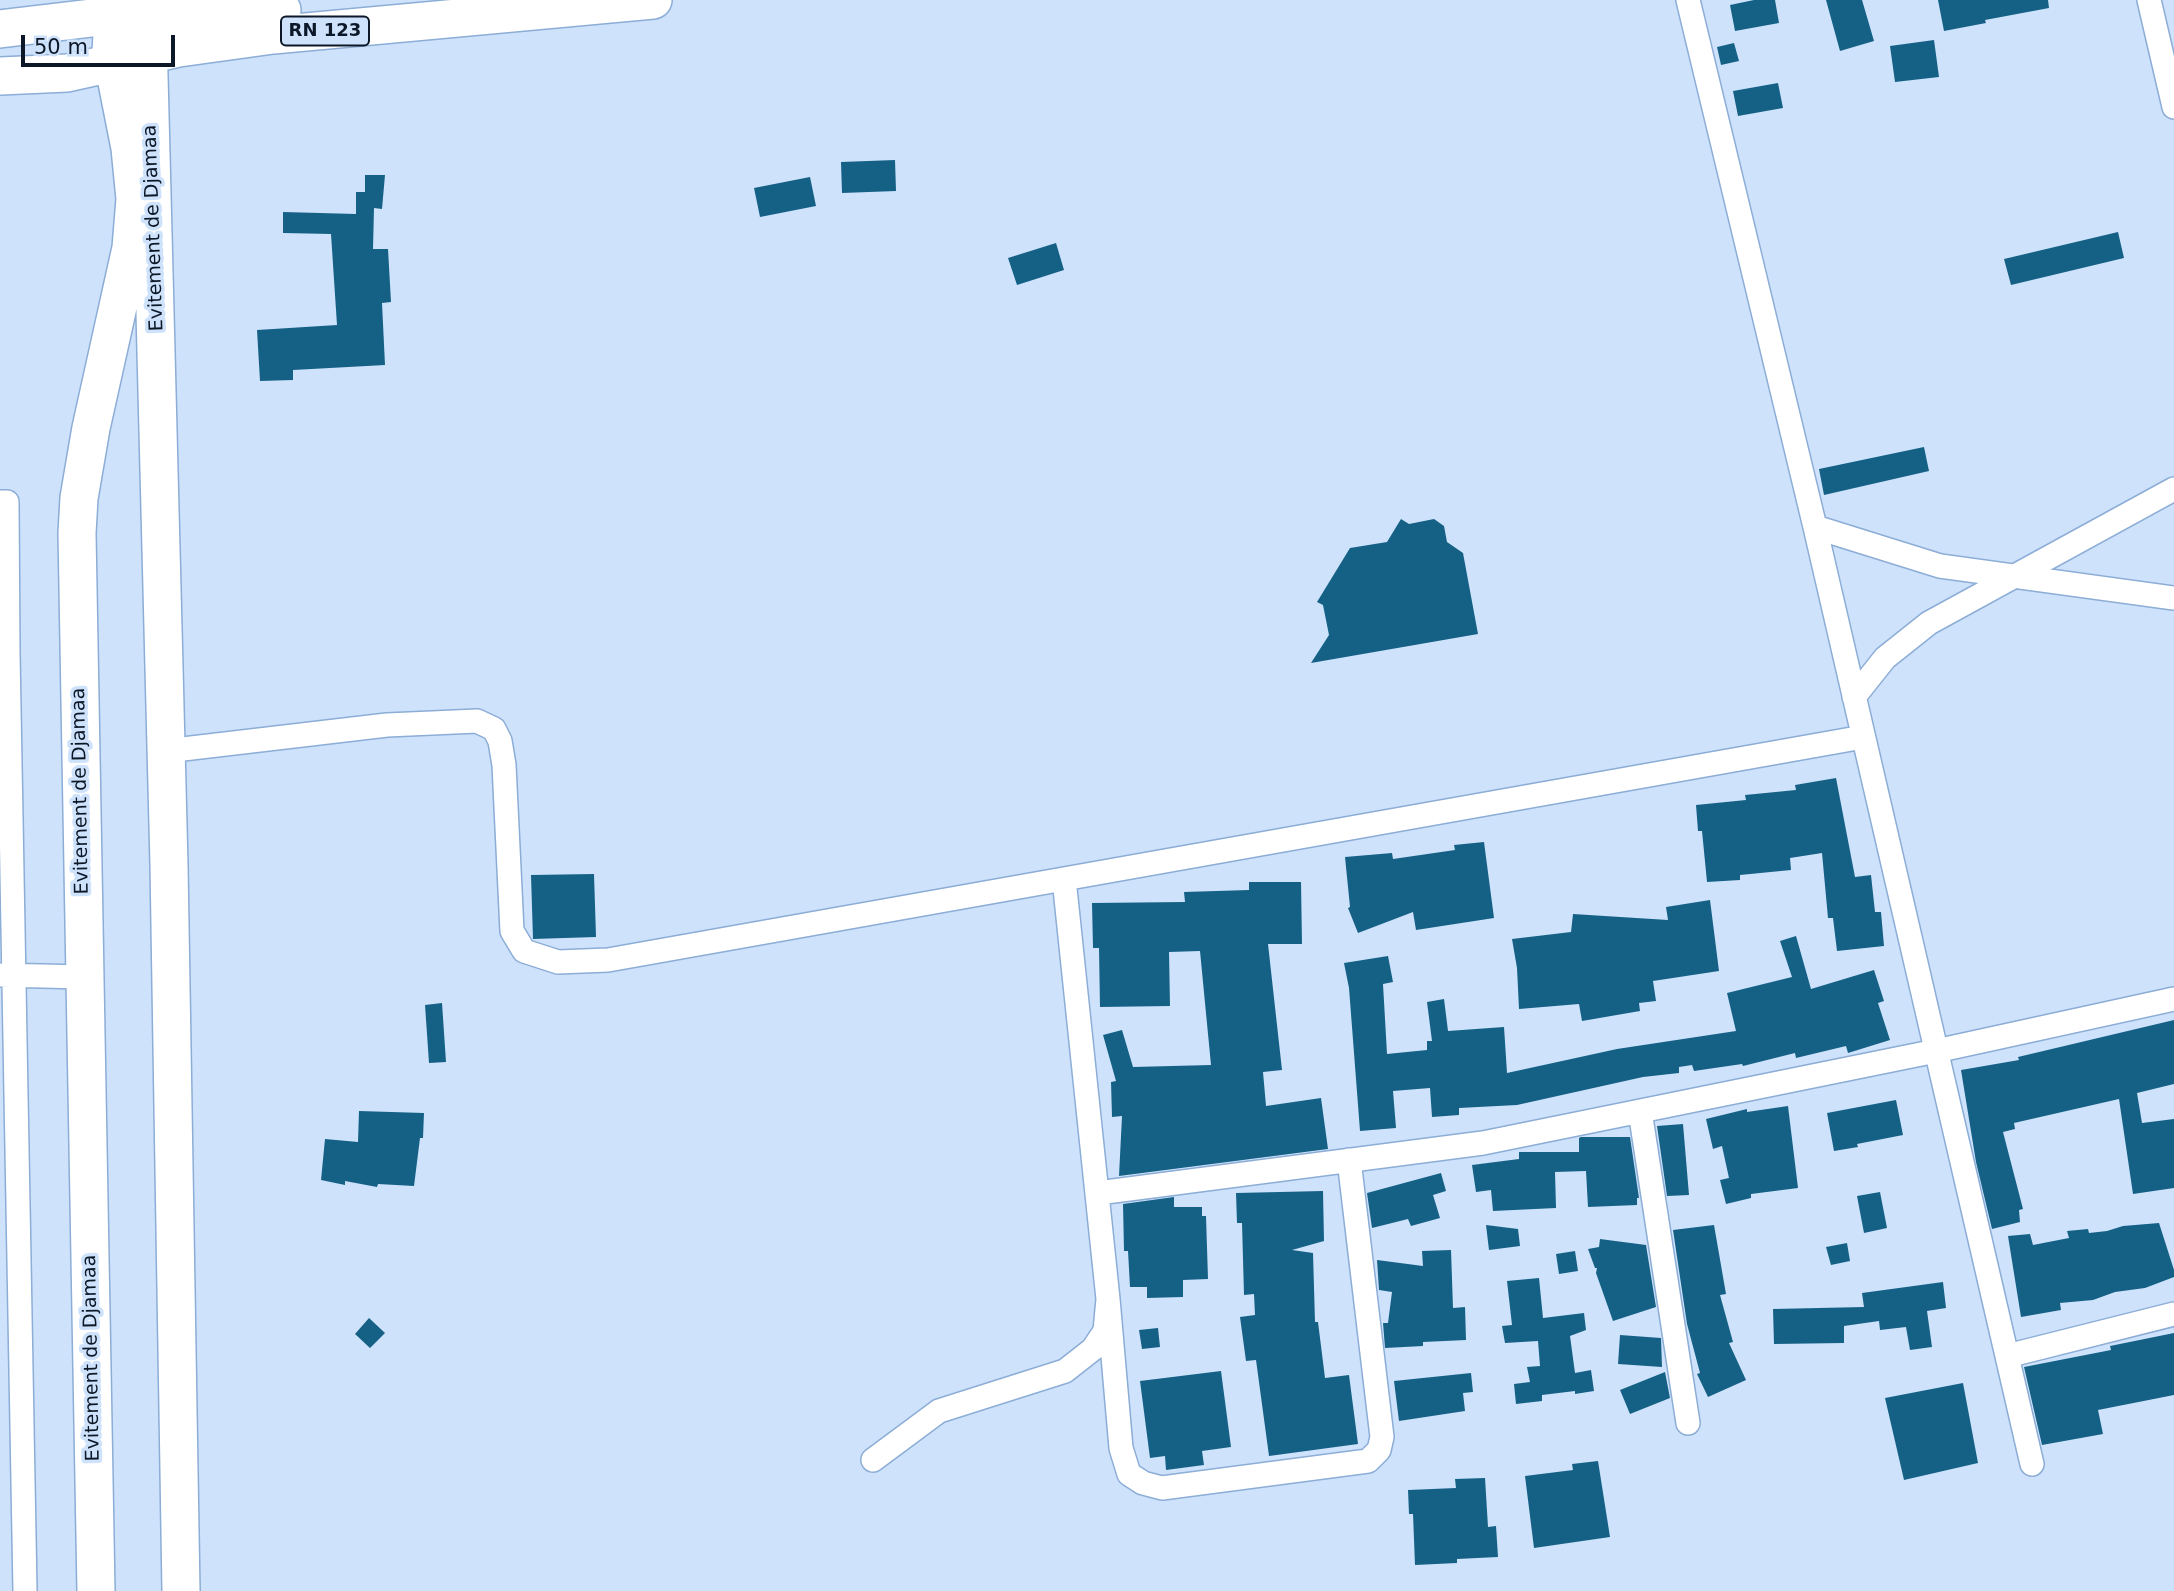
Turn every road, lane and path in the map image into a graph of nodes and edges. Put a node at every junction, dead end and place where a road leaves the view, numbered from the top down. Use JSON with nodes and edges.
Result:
{"nodes":[{"id":1,"x":401,"y":0,"type":"edge"},
{"id":2,"x":653,"y":0,"type":"edge"},
{"id":3,"x":1688,"y":0,"type":"edge"},
{"id":4,"x":2148,"y":0,"type":"edge"},
{"id":5,"x":129,"y":9,"type":"edge"},
{"id":6,"x":0,"y":29,"type":"edge"},
{"id":7,"x":149,"y":55,"type":"junction"},
{"id":8,"x":113,"y":63,"type":"junction"},
{"id":9,"x":0,"y":76,"type":"edge"},
{"id":10,"x":2174,"y":107,"type":"edge"},
{"id":11,"x":2174,"y":489,"type":"edge"},
{"id":12,"x":0,"y":502,"type":"edge"},
{"id":13,"x":1815,"y":527,"type":"junction"},
{"id":14,"x":2016,"y":576,"type":"junction"},
{"id":15,"x":2174,"y":598,"type":"edge"},
{"id":16,"x":4,"y":653,"type":"edge"},
{"id":17,"x":1854,"y":697,"type":"junction"},
{"id":18,"x":1863,"y":737,"type":"junction"},
{"id":19,"x":166,"y":751,"type":"junction"},
{"id":20,"x":1064,"y":879,"type":"junction"},
{"id":21,"x":8,"y":975,"type":"edge"},
{"id":22,"x":85,"y":977,"type":"junction"},
{"id":23,"x":2174,"y":999,"type":"edge"},
{"id":24,"x":1936,"y":1051,"type":"junction"},
{"id":25,"x":1640,"y":1111,"type":"junction"},
{"id":26,"x":1349,"y":1160,"type":"junction"},
{"id":27,"x":1098,"y":1194,"type":"junction"},
{"id":28,"x":1108,"y":1299,"type":"junction"},
{"id":29,"x":2174,"y":1314,"type":"edge"},
{"id":30,"x":2007,"y":1356,"type":"junction"},
{"id":31,"x":1688,"y":1423,"type":"dead end"},
{"id":32,"x":873,"y":1460,"type":"dead end"},
{"id":33,"x":2032,"y":1464,"type":"dead end"},
{"id":34,"x":25,"y":1591,"type":"edge"},
{"id":35,"x":96,"y":1591,"type":"edge"},
{"id":36,"x":181,"y":1591,"type":"edge"}],
"edges":[{"from":1,"to":5,"type":"main road","number":"RN 123"},
{"from":2,"to":7,"type":"main road","number":"RN 123"},
{"from":3,"to":13,"type":"street"},
{"from":4,"to":10,"type":"street"},
{"from":5,"to":6,"type":"main road","number":"RN 123"},
{"from":5,"to":7,"type":"main road","name":"Evitement de Djamaa"},
{"from":5,"to":8,"type":"main road","name":"Evitement de Djamaa"},
{"from":7,"to":8,"type":"main road","number":"RN 123"},
{"from":7,"to":19,"type":"main road","name":"Evitement de Djamaa"},
{"from":8,"to":9,"type":"main road","number":"RN 123"},
{"from":8,"to":22,"type":"main road","name":"Evitement de Djamaa"},
{"from":11,"to":14,"type":"street"},
{"from":12,"to":16,"type":"street"},
{"from":13,"to":14,"type":"street"},
{"from":13,"to":17,"type":"street"},
{"from":14,"to":15,"type":"street"},
{"from":14,"to":17,"type":"street"},
{"from":16,"to":21,"type":"street"},
{"from":17,"to":18,"type":"street"},
{"from":18,"to":20,"type":"street"},
{"from":18,"to":24,"type":"street"},
{"from":19,"to":20,"type":"street"},
{"from":19,"to":36,"type":"main road","name":"Evitement de Djamaa"},
{"from":20,"to":27,"type":"street"},
{"from":21,"to":22,"type":"street"},
{"from":21,"to":34,"type":"street"},
{"from":22,"to":35,"type":"main road","name":"Evitement de Djamaa"},
{"from":23,"to":24,"type":"street"},
{"from":24,"to":25,"type":"street"},
{"from":24,"to":30,"type":"street"},
{"from":25,"to":26,"type":"street"},
{"from":25,"to":31,"type":"street"},
{"from":26,"to":27,"type":"street"},
{"from":26,"to":28,"type":"street"},
{"from":27,"to":28,"type":"street"},
{"from":28,"to":32,"type":"street"},
{"from":29,"to":30,"type":"street"},
{"from":30,"to":33,"type":"street"}]}
